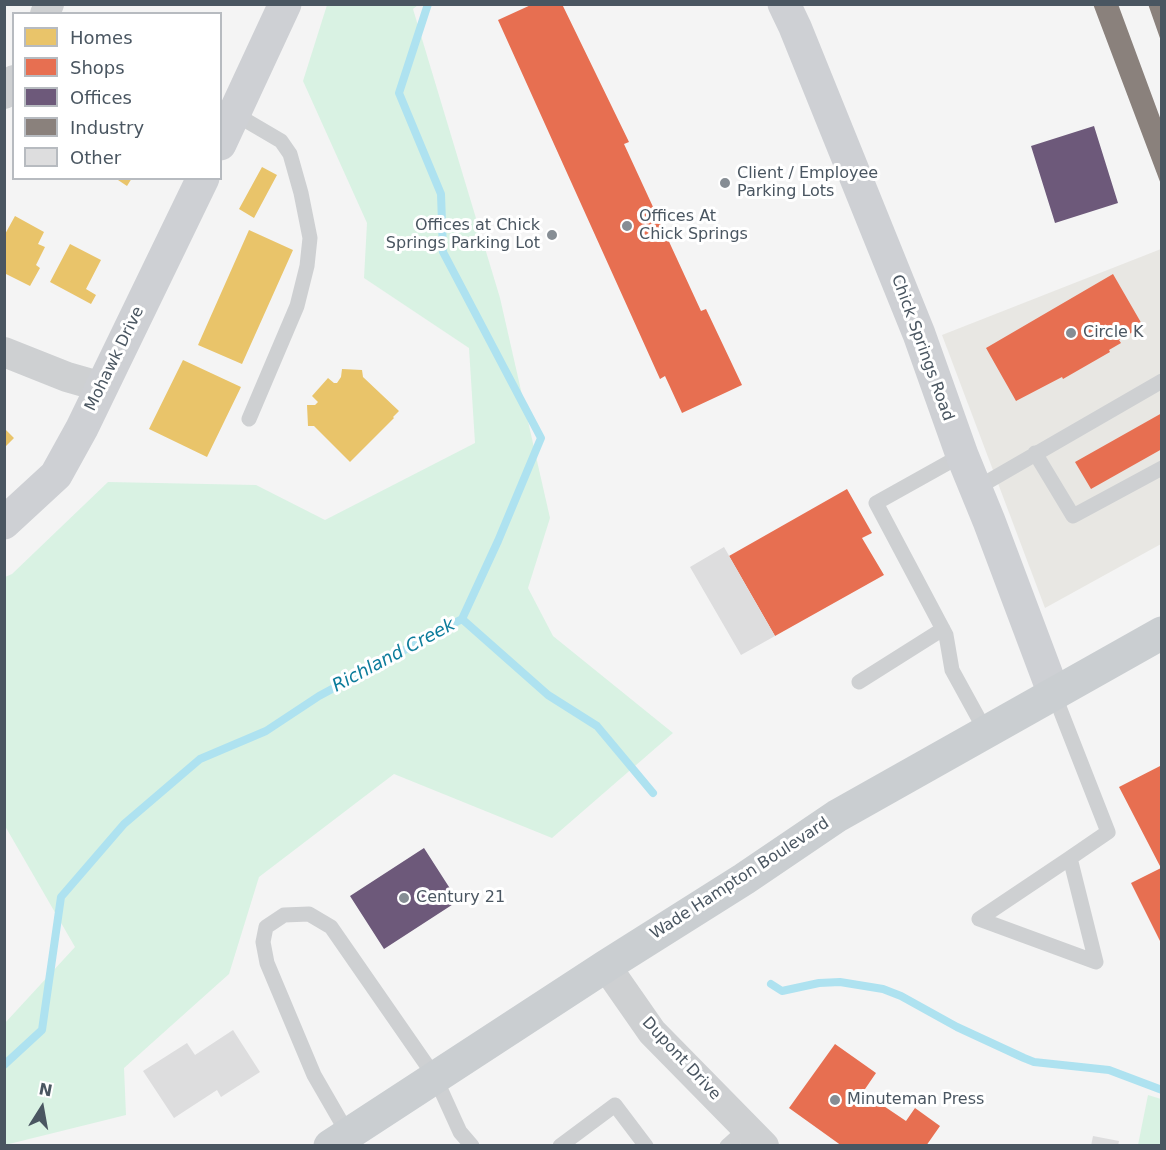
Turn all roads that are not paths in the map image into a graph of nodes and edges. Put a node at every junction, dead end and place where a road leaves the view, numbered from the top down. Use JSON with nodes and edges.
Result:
{"nodes":[{"id":1,"x":285,"y":4,"type":"edge"},
{"id":2,"x":784,"y":4,"type":"edge"},
{"id":3,"x":235,"y":114,"type":"junction"},
{"id":4,"x":222,"y":140,"type":"edge"},
{"id":5,"x":202,"y":180,"type":"edge"},
{"id":6,"x":4,"y":352,"type":"edge"},
{"id":7,"x":1161,"y":381,"type":"edge"},
{"id":8,"x":102,"y":387,"type":"junction"},
{"id":9,"x":249,"y":419,"type":"dead end"},
{"id":10,"x":1035,"y":453,"type":"junction"},
{"id":11,"x":962,"y":455,"type":"junction"},
{"id":12,"x":1161,"y":468,"type":"edge"},
{"id":13,"x":975,"y":489,"type":"junction"},
{"id":14,"x":4,"y":523,"type":"edge"},
{"id":15,"x":943,"y":629,"type":"junction"},
{"id":16,"x":1161,"y":633,"type":"edge"},
{"id":17,"x":859,"y":682,"type":"dead end"},
{"id":18,"x":1054,"y":694,"type":"junction"},
{"id":19,"x":986,"y":732,"type":"junction"},
{"id":20,"x":1070,"y":858,"type":"junction"},
{"id":21,"x":606,"y":966,"type":"junction"},
{"id":22,"x":435,"y":1077,"type":"junction"},
{"id":23,"x":339,"y":1140,"type":"edge"},
{"id":24,"x":746,"y":1140,"type":"edge"},
{"id":25,"x":472,"y":1146,"type":"edge"},
{"id":26,"x":560,"y":1146,"type":"edge"},
{"id":27,"x":646,"y":1146,"type":"edge"}],
"edges":[{"from":1,"to":3,"type":"street"},
{"from":2,"to":11,"type":"street","name":"Chick Springs Road"},
{"from":3,"to":4,"type":"street"},
{"from":3,"to":9,"type":"lane"},
{"from":5,"to":8,"type":"street","name":"Mohawk Drive"},
{"from":6,"to":8,"type":"street"},
{"from":7,"to":10,"type":"lane"},
{"from":8,"to":14,"type":"street","name":"Mohawk Drive"},
{"from":10,"to":12,"type":"lane"},
{"from":10,"to":13,"type":"lane"},
{"from":11,"to":13,"type":"street","name":"Chick Springs Road"},
{"from":11,"to":15,"type":"lane"},
{"from":13,"to":18,"type":"street","name":"Chick Springs Road"},
{"from":15,"to":17,"type":"lane"},
{"from":15,"to":19,"type":"lane"},
{"from":16,"to":18,"type":"main road","name":"Wade Hampton Boulevard"},
{"from":18,"to":19,"type":"main road","name":"Wade Hampton Boulevard"},
{"from":18,"to":20,"type":"lane"},
{"from":19,"to":21,"type":"main road","name":"Wade Hampton Boulevard"},
{"from":20,"to":20,"type":"lane"},
{"from":21,"to":22,"type":"main road","name":"Wade Hampton Boulevard"},
{"from":21,"to":24,"type":"street","name":"Dupont Drive"},
{"from":22,"to":23,"type":"main road","name":"Wade Hampton Boulevard"},
{"from":22,"to":23,"type":"lane"},
{"from":22,"to":25,"type":"lane"},
{"from":26,"to":27,"type":"lane"}]}
